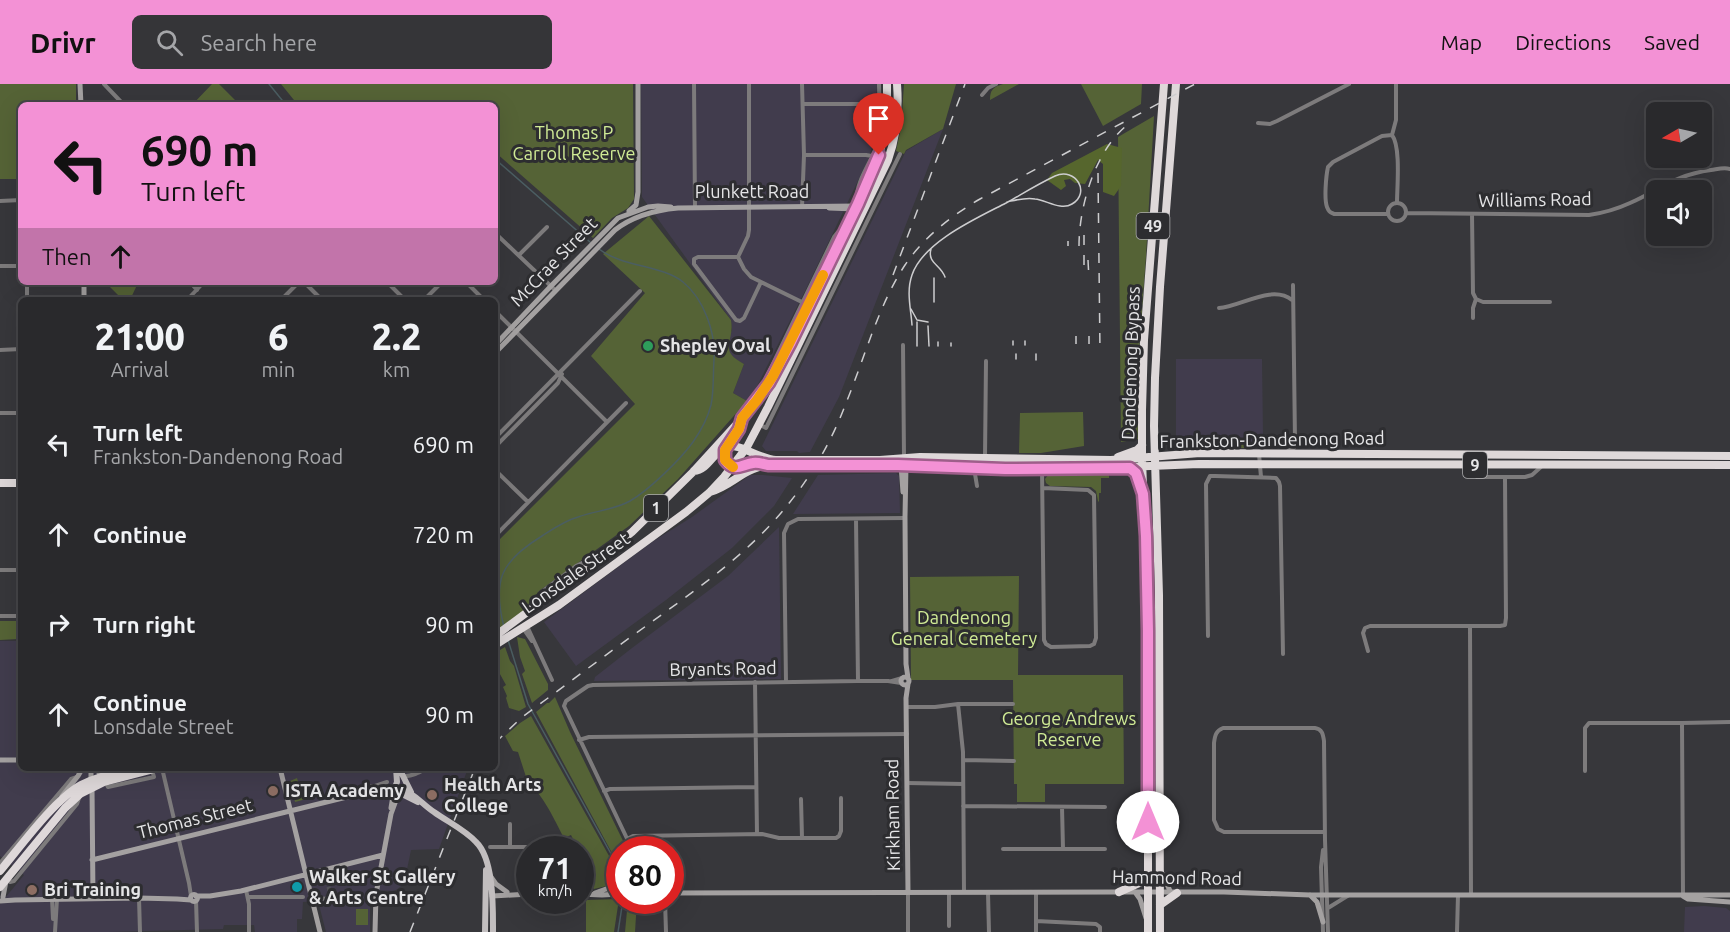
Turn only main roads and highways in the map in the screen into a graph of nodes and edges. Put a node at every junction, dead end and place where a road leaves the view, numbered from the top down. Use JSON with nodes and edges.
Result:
{"nodes":[{"id":1,"x":81,"y":84,"type":"edge"},
{"id":2,"x":638,"y":84,"type":"edge"},
{"id":3,"x":887,"y":84,"type":"edge"},
{"id":4,"x":1164,"y":84,"type":"edge"},
{"id":5,"x":898,"y":85,"type":"edge"},
{"id":6,"x":1176,"y":87,"type":"edge"},
{"id":7,"x":81,"y":102,"type":"edge"},
{"id":8,"x":638,"y":192,"type":"junction"},
{"id":9,"x":678,"y":208,"type":"junction"},
{"id":10,"x":861,"y":208,"type":"junction"},
{"id":11,"x":640,"y":209,"type":"junction"},
{"id":12,"x":623,"y":215,"type":"junction"},
{"id":13,"x":632,"y":219,"type":"junction"},
{"id":14,"x":602,"y":239,"type":"junction"},
{"id":15,"x":812,"y":307,"type":"junction"},
{"id":16,"x":514,"y":329,"type":"junction"},
{"id":17,"x":498,"y":342,"type":"edge"},
{"id":18,"x":498,"y":348,"type":"edge"},
{"id":19,"x":742,"y":418,"type":"junction"},
{"id":20,"x":1154,"y":426,"type":"junction"},
{"id":21,"x":753,"y":437,"type":"junction"},
{"id":22,"x":1142,"y":445,"type":"junction"},
{"id":23,"x":727,"y":447,"type":"junction"},
{"id":24,"x":744,"y":450,"type":"junction"},
{"id":25,"x":1167,"y":454,"type":"junction"},
{"id":26,"x":1386,"y":454,"type":"junction"},
{"id":27,"x":1465,"y":454,"type":"junction"},
{"id":28,"x":1543,"y":454,"type":"junction"},
{"id":29,"x":1646,"y":455,"type":"junction"},
{"id":30,"x":1155,"y":456,"type":"junction"},
{"id":31,"x":1730,"y":456,"type":"edge"},
{"id":32,"x":985,"y":458,"type":"junction"},
{"id":33,"x":1042,"y":458,"type":"junction"},
{"id":34,"x":1142,"y":458,"type":"junction"},
{"id":35,"x":1111,"y":460,"type":"junction"},
{"id":36,"x":766,"y":462,"type":"junction"},
{"id":37,"x":904,"y":463,"type":"junction"},
{"id":38,"x":1174,"y":465,"type":"junction"},
{"id":39,"x":1386,"y":465,"type":"junction"},
{"id":40,"x":1465,"y":465,"type":"junction"},
{"id":41,"x":1543,"y":465,"type":"junction"},
{"id":42,"x":1646,"y":465,"type":"junction"},
{"id":43,"x":1730,"y":465,"type":"edge"},
{"id":44,"x":1155,"y":466,"type":"junction"},
{"id":45,"x":733,"y":467,"type":"junction"},
{"id":46,"x":1143,"y":467,"type":"junction"},
{"id":47,"x":985,"y":468,"type":"junction"},
{"id":48,"x":1130,"y":468,"type":"junction"},
{"id":49,"x":1042,"y":469,"type":"junction"},
{"id":50,"x":694,"y":471,"type":"junction"},
{"id":51,"x":1156,"y":478,"type":"junction"},
{"id":52,"x":0,"y":483,"type":"edge"},
{"id":53,"x":18,"y":483,"type":"edge"},
{"id":54,"x":710,"y":492,"type":"junction"},
{"id":55,"x":1143,"y":494,"type":"junction"},
{"id":56,"x":618,"y":543,"type":"junction"},
{"id":57,"x":627,"y":556,"type":"junction"},
{"id":58,"x":520,"y":618,"type":"junction"},
{"id":59,"x":522,"y":628,"type":"junction"},
{"id":60,"x":498,"y":638,"type":"edge"},
{"id":61,"x":498,"y":639,"type":"edge"},
{"id":62,"x":0,"y":760,"type":"edge"},
{"id":63,"x":18,"y":760,"type":"edge"},
{"id":64,"x":81,"y":771,"type":"edge"},
{"id":65,"x":83,"y":771,"type":"edge"},
{"id":66,"x":91,"y":771,"type":"edge"},
{"id":67,"x":126,"y":771,"type":"edge"},
{"id":68,"x":138,"y":771,"type":"edge"},
{"id":69,"x":281,"y":771,"type":"edge"},
{"id":70,"x":399,"y":771,"type":"edge"},
{"id":71,"x":400,"y":771,"type":"edge"},
{"id":72,"x":105,"y":776,"type":"edge"},
{"id":73,"x":89,"y":785,"type":"junction"},
{"id":74,"x":397,"y":790,"type":"junction"},
{"id":75,"x":385,"y":791,"type":"junction"},
{"id":76,"x":415,"y":796,"type":"junction"},
{"id":77,"x":391,"y":800,"type":"junction"},
{"id":78,"x":421,"y":803,"type":"junction"},
{"id":79,"x":290,"y":811,"type":"junction"},
{"id":80,"x":50,"y":812,"type":"junction"},
{"id":81,"x":391,"y":814,"type":"junction"},
{"id":82,"x":30,"y":835,"type":"junction"},
{"id":83,"x":41,"y":838,"type":"junction"},
{"id":84,"x":383,"y":855,"type":"junction"},
{"id":85,"x":92,"y":857,"type":"junction"},
{"id":86,"x":486,"y":865,"type":"junction"},
{"id":87,"x":1159,"y":867,"type":"junction"},
{"id":88,"x":0,"y":871,"type":"edge"},
{"id":89,"x":489,"y":873,"type":"junction"},
{"id":90,"x":304,"y":874,"type":"junction"},
{"id":91,"x":1148,"y":879,"type":"junction"},
{"id":92,"x":2,"y":884,"type":"edge"},
{"id":93,"x":244,"y":890,"type":"junction"},
{"id":94,"x":507,"y":892,"type":"junction"},
{"id":95,"x":908,"y":892,"type":"junction"},
{"id":96,"x":1119,"y":892,"type":"junction"},
{"id":97,"x":1135,"y":892,"type":"junction"},
{"id":98,"x":1148,"y":892,"type":"junction"},
{"id":99,"x":1159,"y":892,"type":"junction"},
{"id":100,"x":684,"y":893,"type":"edge"},
{"id":101,"x":1174,"y":893,"type":"junction"},
{"id":102,"x":490,"y":894,"type":"junction"},
{"id":103,"x":515,"y":894,"type":"joint"},
{"id":104,"x":1730,"y":895,"type":"edge"},
{"id":105,"x":1310,"y":896,"type":"junction"},
{"id":106,"x":1683,"y":896,"type":"junction"},
{"id":107,"x":1,"y":898,"type":"edge"},
{"id":108,"x":194,"y":898,"type":"junction"},
{"id":109,"x":93,"y":899,"type":"junction"},
{"id":110,"x":1730,"y":902,"type":"edge"},
{"id":111,"x":1160,"y":905,"type":"junction"},
{"id":112,"x":1323,"y":922,"type":"road end"},
{"id":113,"x":1148,"y":928,"type":"edge"},
{"id":114,"x":320,"y":932,"type":"edge"},
{"id":115,"x":375,"y":932,"type":"edge"},
{"id":116,"x":485,"y":932,"type":"edge"},
{"id":117,"x":493,"y":932,"type":"edge"},
{"id":118,"x":1160,"y":932,"type":"edge"}],
"edges":[{"from":1,"to":7,"type":"main road"},
{"from":2,"to":8,"type":"main road"},
{"from":3,"to":10,"type":"highway","name":"Lonsdale Street","number":"1"},
{"from":4,"to":22,"type":"highway","name":"Dandenong Bypass","number":"49"},
{"from":5,"to":10,"type":"highway","name":"Lonsdale Street","number":"1"},
{"from":6,"to":20,"type":"highway","name":"Dandenong Bypass","number":"49"},
{"from":8,"to":11,"type":"main road"},
{"from":8,"to":12,"type":"main road"},
{"from":9,"to":10,"type":"main road","name":"Plunkett Road"},
{"from":9,"to":11,"type":"main road","name":"Plunkett Road"},
{"from":9,"to":13,"type":"main road","name":"Plunkett Road"},
{"from":10,"to":15,"type":"highway","name":"Lonsdale Street","number":"1"},
{"from":10,"to":15,"type":"highway","name":"Lonsdale Street","number":"1"},
{"from":11,"to":12,"type":"main road","name":"McCrae Street"},
{"from":11,"to":13,"type":"main road"},
{"from":12,"to":14,"type":"main road","name":"McCrae Street"},
{"from":13,"to":14,"type":"main road","name":"McCrae Street"},
{"from":14,"to":16,"type":"main road","name":"McCrae Street"},
{"from":15,"to":19,"type":"highway","name":"Lonsdale Street","number":"1"},
{"from":15,"to":21,"type":"highway","name":"Lonsdale Street","number":"1"},
{"from":16,"to":17,"type":"main road","name":"McCrae Street"},
{"from":16,"to":18,"type":"main road","name":"McCrae Street"},
{"from":19,"to":23,"type":"highway"},
{"from":19,"to":50,"type":"highway","name":"Lonsdale Street","number":"1"},
{"from":20,"to":25,"type":"highway"},
{"from":20,"to":30,"type":"highway","name":"Dandenong Bypass","number":"49"},
{"from":21,"to":24,"type":"highway","name":"Lonsdale Street","number":"1"},
{"from":21,"to":36,"type":"highway"},
{"from":22,"to":34,"type":"highway","name":"Dandenong Bypass","number":"49"},
{"from":22,"to":35,"type":"highway"},
{"from":23,"to":24,"type":"highway","number":"9"},
{"from":23,"to":45,"type":"highway"},
{"from":23,"to":50,"type":"highway"},
{"from":24,"to":36,"type":"highway","name":"Frankston-Dandenong Road","number":"9"},
{"from":24,"to":45,"type":"highway","name":"Lonsdale Street","number":"1"},
{"from":25,"to":26,"type":"highway","name":"Frankston-Dandenong Road","number":"9"},
{"from":25,"to":30,"type":"highway","name":"Frankston-Dandenong Road","number":"9"},
{"from":26,"to":27,"type":"highway","name":"Frankston-Dandenong Road","number":"9"},
{"from":26,"to":39,"type":"highway"},
{"from":27,"to":28,"type":"highway","name":"Frankston-Dandenong Road","number":"9"},
{"from":27,"to":40,"type":"highway"},
{"from":28,"to":29,"type":"highway","name":"Frankston-Dandenong Road","number":"9"},
{"from":28,"to":41,"type":"highway"},
{"from":29,"to":31,"type":"highway","name":"Frankston-Dandenong Road","number":"9"},
{"from":29,"to":42,"type":"highway"},
{"from":30,"to":34,"type":"highway","name":"Frankston-Dandenong Road","number":"9"},
{"from":30,"to":44,"type":"highway","name":"Dandenong Bypass","number":"49"},
{"from":32,"to":33,"type":"highway","name":"Frankston-Dandenong Road","number":"9"},
{"from":32,"to":37,"type":"highway","name":"Frankston-Dandenong Road","number":"9"},
{"from":32,"to":47,"type":"highway"},
{"from":33,"to":35,"type":"highway","name":"Frankston-Dandenong Road","number":"9"},
{"from":33,"to":49,"type":"highway"},
{"from":34,"to":35,"type":"highway","name":"Frankston-Dandenong Road","number":"9"},
{"from":34,"to":46,"type":"highway","name":"Dandenong Bypass","number":"49"},
{"from":36,"to":37,"type":"highway","name":"Frankston-Dandenong Road","number":"9"},
{"from":36,"to":45,"type":"highway"},
{"from":36,"to":54,"type":"highway","name":"Frankston-Dandenong Road","number":"9"},
{"from":37,"to":47,"type":"highway","name":"Frankston-Dandenong Road","number":"9"},
{"from":37,"to":95,"type":"main road","name":"Kirkham Road"},
{"from":38,"to":39,"type":"highway","name":"Frankston-Dandenong Road","number":"9"},
{"from":38,"to":44,"type":"highway","name":"Frankston-Dandenong Road","number":"9"},
{"from":38,"to":51,"type":"highway"},
{"from":39,"to":40,"type":"highway","name":"Frankston-Dandenong Road","number":"9"},
{"from":40,"to":41,"type":"highway","name":"Frankston-Dandenong Road","number":"9"},
{"from":41,"to":42,"type":"highway","name":"Frankston-Dandenong Road","number":"9"},
{"from":42,"to":43,"type":"highway","name":"Frankston-Dandenong Road","number":"9"},
{"from":44,"to":46,"type":"highway","name":"Frankston-Dandenong Road","number":"9"},
{"from":44,"to":51,"type":"highway","name":"Dandenong Bypass","number":"49"},
{"from":45,"to":54,"type":"highway","name":"Lonsdale Street","number":"1"},
{"from":46,"to":48,"type":"highway","name":"Frankston-Dandenong Road","number":"9"},
{"from":46,"to":55,"type":"highway","name":"Dandenong Bypass","number":"49"},
{"from":47,"to":49,"type":"highway","name":"Frankston-Dandenong Road","number":"9"},
{"from":48,"to":49,"type":"highway","name":"Frankston-Dandenong Road","number":"9"},
{"from":48,"to":55,"type":"highway"},
{"from":50,"to":56,"type":"highway","name":"Lonsdale Street","number":"1"},
{"from":51,"to":87,"type":"highway","name":"Dandenong Bypass","number":"49"},
{"from":52,"to":53,"type":"highway"},
{"from":54,"to":57,"type":"highway","name":"Lonsdale Street","number":"1"},
{"from":55,"to":91,"type":"highway","name":"Dandenong Bypass","number":"49"},
{"from":56,"to":57,"type":"highway"},
{"from":56,"to":58,"type":"highway","name":"Lonsdale Street","number":"1"},
{"from":57,"to":59,"type":"highway","name":"Lonsdale Street","number":"1"},
{"from":58,"to":59,"type":"highway"},
{"from":58,"to":60,"type":"highway","name":"Lonsdale Street","number":"1"},
{"from":59,"to":61,"type":"highway","name":"Lonsdale Street","number":"1"},
{"from":62,"to":63,"type":"main road"},
{"from":64,"to":80,"type":"main road"},
{"from":65,"to":73,"type":"main road"},
{"from":66,"to":73,"type":"main road"},
{"from":67,"to":72,"type":"highway"},
{"from":68,"to":72,"type":"highway"},
{"from":69,"to":79,"type":"main road"},
{"from":70,"to":74,"type":"main road"},
{"from":71,"to":76,"type":"main road"},
{"from":72,"to":73,"type":"highway"},
{"from":73,"to":80,"type":"highway"},
{"from":73,"to":83,"type":"highway"},
{"from":73,"to":85,"type":"main road"},
{"from":74,"to":75,"type":"main road","name":"Thomas Street"},
{"from":74,"to":76,"type":"main road"},
{"from":74,"to":77,"type":"main road"},
{"from":74,"to":78,"type":"main road"},
{"from":74,"to":81,"type":"main road"},
{"from":75,"to":77,"type":"main road"},
{"from":75,"to":79,"type":"main road","name":"Thomas Street"},
{"from":76,"to":78,"type":"main road"},
{"from":77,"to":81,"type":"main road"},
{"from":78,"to":86,"type":"main road"},
{"from":79,"to":85,"type":"main road","name":"Thomas Street"},
{"from":79,"to":90,"type":"main road"},
{"from":80,"to":82,"type":"highway"},
{"from":81,"to":84,"type":"main road"},
{"from":82,"to":83,"type":"highway"},
{"from":82,"to":88,"type":"highway"},
{"from":83,"to":92,"type":"highway"},
{"from":84,"to":90,"type":"main road"},
{"from":84,"to":115,"type":"main road"},
{"from":85,"to":109,"type":"main road"},
{"from":86,"to":89,"type":"main road"},
{"from":86,"to":102,"type":"main road"},
{"from":87,"to":99,"type":"highway","name":"Dandenong Bypass","number":"49"},
{"from":87,"to":101,"type":"main road"},
{"from":89,"to":94,"type":"main road"},
{"from":89,"to":102,"type":"main road"},
{"from":90,"to":93,"type":"main road"},
{"from":90,"to":114,"type":"main road"},
{"from":91,"to":96,"type":"highway"},
{"from":91,"to":98,"type":"highway","name":"Dandenong Bypass","number":"49"},
{"from":92,"to":107,"type":"main road"},
{"from":93,"to":108,"type":"main road"},
{"from":93,"to":108,"type":"main road"},
{"from":94,"to":102,"type":"main road"},
{"from":94,"to":103,"type":"main road"},
{"from":95,"to":96,"type":"main road","name":"Hammond Road"},
{"from":95,"to":100,"type":"main road","name":"Hammond Road"},
{"from":96,"to":97,"type":"main road","name":"Hammond Road"},
{"from":97,"to":98,"type":"main road","name":"Hammond Road"},
{"from":97,"to":113,"type":"main road"},
{"from":98,"to":99,"type":"main road","name":"Hammond Road"},
{"from":98,"to":113,"type":"highway","name":"Dandenong Bypass","number":"49"},
{"from":99,"to":101,"type":"main road","name":"Hammond Road"},
{"from":99,"to":111,"type":"highway","name":"Dandenong Bypass","number":"49"},
{"from":101,"to":105,"type":"main road","name":"Hammond Road"},
{"from":101,"to":111,"type":"highway"},
{"from":102,"to":103,"type":"main road"},
{"from":102,"to":116,"type":"main road"},
{"from":102,"to":117,"type":"main road"},
{"from":104,"to":106,"type":"main road","name":"Hammond Road"},
{"from":105,"to":106,"type":"main road","name":"Hammond Road"},
{"from":105,"to":112,"type":"main road"},
{"from":106,"to":110,"type":"main road","name":"Hammond Road"},
{"from":107,"to":109,"type":"main road"},
{"from":108,"to":109,"type":"main road"},
{"from":111,"to":118,"type":"highway","name":"Dandenong Bypass","number":"49"}]}
